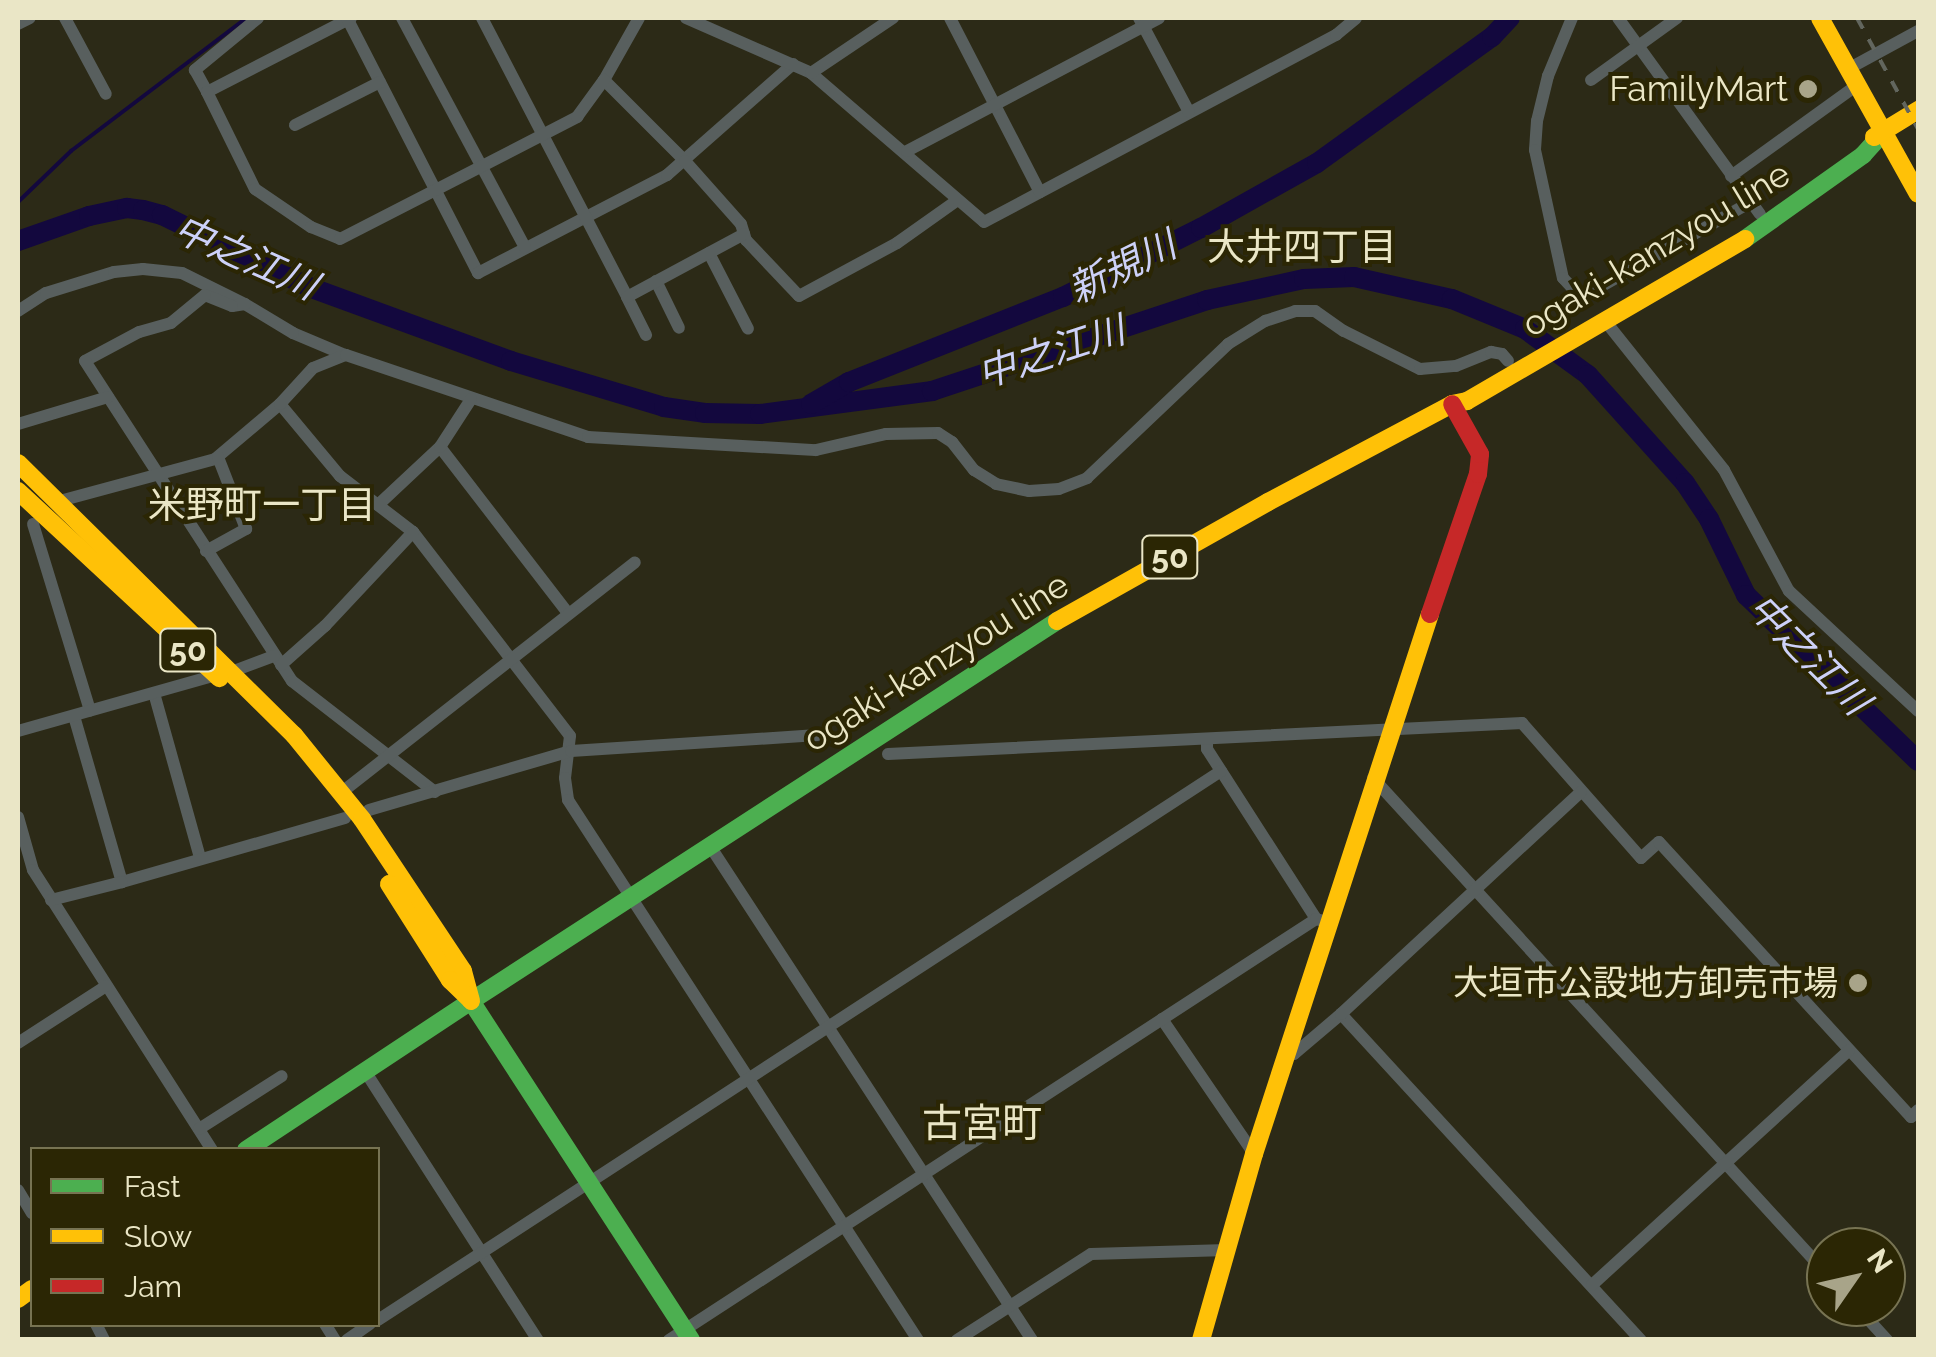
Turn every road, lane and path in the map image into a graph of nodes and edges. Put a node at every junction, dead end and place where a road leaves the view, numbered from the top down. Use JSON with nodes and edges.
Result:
{"nodes":[{"id":1,"x":30,"y":18,"type":"edge"},
{"id":2,"x":65,"y":18,"type":"edge"},
{"id":3,"x":258,"y":18,"type":"edge"},
{"id":4,"x":349,"y":18,"type":"edge"},
{"id":5,"x":402,"y":18,"type":"edge"},
{"id":6,"x":482,"y":18,"type":"edge"},
{"id":7,"x":638,"y":18,"type":"edge"},
{"id":8,"x":686,"y":18,"type":"edge"},
{"id":9,"x":893,"y":18,"type":"edge"},
{"id":10,"x":950,"y":18,"type":"edge"},
{"id":11,"x":1159,"y":18,"type":"edge"},
{"id":12,"x":1356,"y":18,"type":"edge"},
{"id":13,"x":1618,"y":18,"type":"edge"},
{"id":14,"x":1677,"y":18,"type":"edge"},
{"id":15,"x":1820,"y":18,"type":"edge"},
{"id":16,"x":1569,"y":19,"type":"edge"},
{"id":17,"x":1141,"y":22,"type":"edge"},
{"id":18,"x":18,"y":24,"type":"edge"},
{"id":19,"x":867,"y":24,"type":"edge"},
{"id":20,"x":1918,"y":31,"type":"edge"},
{"id":21,"x":1637,"y":46,"type":"junction"},
{"id":22,"x":793,"y":64,"type":"junction"},
{"id":23,"x":812,"y":73,"type":"junction"},
{"id":24,"x":1852,"y":77,"type":"junction"},
{"id":25,"x":604,"y":80,"type":"junction"},
{"id":26,"x":1591,"y":80,"type":"dead end"},
{"id":27,"x":380,"y":82,"type":"junction"},
{"id":28,"x":208,"y":92,"type":"junction"},
{"id":29,"x":106,"y":94,"type":"dead end"},
{"id":30,"x":994,"y":104,"type":"junction"},
{"id":31,"x":1918,"y":110,"type":"edge"},
{"id":32,"x":1189,"y":112,"type":"junction"},
{"id":33,"x":296,"y":126,"type":"dead end"},
{"id":34,"x":545,"y":132,"type":"junction"},
{"id":35,"x":1884,"y":132,"type":"junction"},
{"id":36,"x":907,"y":151,"type":"junction"},
{"id":37,"x":685,"y":161,"type":"junction"},
{"id":38,"x":482,"y":165,"type":"junction"},
{"id":39,"x":1732,"y":176,"type":"junction"},
{"id":40,"x":435,"y":188,"type":"junction"},
{"id":41,"x":1040,"y":192,"type":"junction"},
{"id":42,"x":1918,"y":194,"type":"edge"},
{"id":43,"x":956,"y":200,"type":"junction"},
{"id":44,"x":1755,"y":208,"type":"junction"},
{"id":45,"x":585,"y":216,"type":"junction"},
{"id":46,"x":744,"y":234,"type":"junction"},
{"id":47,"x":525,"y":247,"type":"junction"},
{"id":48,"x":709,"y":253,"type":"junction"},
{"id":49,"x":656,"y":281,"type":"junction"},
{"id":50,"x":628,"y":296,"type":"junction"},
{"id":51,"x":245,"y":304,"type":"junction"},
{"id":52,"x":18,"y":311,"type":"edge"},
{"id":53,"x":1597,"y":322,"type":"junction"},
{"id":54,"x":679,"y":328,"type":"dead end"},
{"id":55,"x":748,"y":329,"type":"dead end"},
{"id":56,"x":646,"y":336,"type":"dead end"},
{"id":57,"x":346,"y":355,"type":"junction"},
{"id":58,"x":1517,"y":361,"type":"junction"},
{"id":59,"x":108,"y":397,"type":"junction"},
{"id":60,"x":472,"y":399,"type":"junction"},
{"id":61,"x":280,"y":404,"type":"junction"},
{"id":62,"x":1452,"y":404,"type":"junction"},
{"id":63,"x":18,"y":424,"type":"edge"},
{"id":64,"x":440,"y":447,"type":"junction"},
{"id":65,"x":218,"y":458,"type":"junction"},
{"id":66,"x":18,"y":463,"type":"edge"},
{"id":67,"x":158,"y":476,"type":"junction"},
{"id":68,"x":18,"y":491,"type":"edge"},
{"id":69,"x":54,"y":502,"type":"junction"},
{"id":70,"x":378,"y":505,"type":"junction"},
{"id":71,"x":27,"y":514,"type":"edge"},
{"id":72,"x":413,"y":532,"type":"junction"},
{"id":73,"x":206,"y":551,"type":"junction"},
{"id":74,"x":635,"y":562,"type":"dead end"},
{"id":75,"x":568,"y":612,"type":"junction"},
{"id":76,"x":512,"y":657,"type":"junction"},
{"id":77,"x":277,"y":661,"type":"junction"},
{"id":78,"x":224,"y":673,"type":"junction"},
{"id":79,"x":154,"y":693,"type":"junction"},
{"id":80,"x":90,"y":711,"type":"junction"},
{"id":81,"x":1918,"y":711,"type":"edge"},
{"id":82,"x":74,"y":716,"type":"junction"},
{"id":83,"x":1390,"y":728,"type":"junction"},
{"id":84,"x":18,"y":731,"type":"edge"},
{"id":85,"x":817,"y":735,"type":"dead end"},
{"id":86,"x":1206,"y":739,"type":"junction"},
{"id":87,"x":888,"y":754,"type":"dead end"},
{"id":88,"x":387,"y":755,"type":"junction"},
{"id":89,"x":570,"y":756,"type":"junction"},
{"id":90,"x":1222,"y":771,"type":"junction"},
{"id":91,"x":1374,"y":778,"type":"junction"},
{"id":92,"x":342,"y":792,"type":"junction"},
{"id":93,"x":436,"y":792,"type":"junction"},
{"id":94,"x":1581,"y":792,"type":"junction"},
{"id":95,"x":18,"y":817,"type":"edge"},
{"id":96,"x":355,"y":817,"type":"junction"},
{"id":97,"x":710,"y":846,"type":"junction"},
{"id":98,"x":200,"y":858,"type":"junction"},
{"id":99,"x":122,"y":882,"type":"junction"},
{"id":100,"x":1476,"y":889,"type":"junction"},
{"id":101,"x":630,"y":898,"type":"junction"},
{"id":102,"x":52,"y":902,"type":"junction"},
{"id":103,"x":1322,"y":920,"type":"junction"},
{"id":104,"x":106,"y":986,"type":"junction"},
{"id":105,"x":471,"y":1000,"type":"junction"},
{"id":106,"x":1341,"y":1014,"type":"junction"},
{"id":107,"x":1162,"y":1019,"type":"junction"},
{"id":108,"x":830,"y":1027,"type":"junction"},
{"id":109,"x":18,"y":1043,"type":"edge"},
{"id":110,"x":1849,"y":1050,"type":"junction"},
{"id":111,"x":1285,"y":1055,"type":"junction"},
{"id":112,"x":365,"y":1070,"type":"junction"},
{"id":113,"x":282,"y":1076,"type":"dead end"},
{"id":114,"x":748,"y":1079,"type":"junction"},
{"id":115,"x":1918,"y":1110,"type":"edge"},
{"id":116,"x":199,"y":1129,"type":"junction"},
{"id":117,"x":210,"y":1147,"type":"edge"},
{"id":118,"x":250,"y":1147,"type":"edge"},
{"id":119,"x":1254,"y":1154,"type":"junction"},
{"id":120,"x":1726,"y":1164,"type":"junction"},
{"id":121,"x":922,"y":1174,"type":"junction"},
{"id":122,"x":590,"y":1183,"type":"junction"},
{"id":123,"x":843,"y":1225,"type":"junction"},
{"id":124,"x":1227,"y":1250,"type":"junction"},
{"id":125,"x":1806,"y":1251,"type":"edge"},
{"id":126,"x":482,"y":1253,"type":"junction"},
{"id":127,"x":1592,"y":1285,"type":"junction"},
{"id":128,"x":1010,"y":1306,"type":"junction"},
{"id":129,"x":380,"y":1319,"type":"edge"},
{"id":130,"x":682,"y":1336,"type":"edge"},
{"id":131,"x":538,"y":1340,"type":"edge"},
{"id":132,"x":918,"y":1340,"type":"edge"},
{"id":133,"x":957,"y":1340,"type":"edge"},
{"id":134,"x":1032,"y":1340,"type":"edge"},
{"id":135,"x":1201,"y":1340,"type":"edge"},
{"id":136,"x":1642,"y":1340,"type":"edge"}],
"edges":[{"from":1,"to":18,"type":"street"},
{"from":2,"to":29,"type":"street"},
{"from":3,"to":28,"type":"street"},
{"from":4,"to":27,"type":"street"},
{"from":4,"to":28,"type":"street"},
{"from":5,"to":38,"type":"street"},
{"from":6,"to":34,"type":"street"},
{"from":7,"to":25,"type":"street"},
{"from":8,"to":22,"type":"street"},
{"from":9,"to":19,"type":"street"},
{"from":10,"to":30,"type":"street"},
{"from":11,"to":17,"type":"street"},
{"from":12,"to":32,"type":"street"},
{"from":13,"to":21,"type":"street"},
{"from":14,"to":21,"type":"street"},
{"from":15,"to":24,"type":"main road"},
{"from":16,"to":44,"type":"street"},
{"from":17,"to":30,"type":"street"},
{"from":17,"to":32,"type":"street"},
{"from":19,"to":23,"type":"street"},
{"from":20,"to":24,"type":"street"},
{"from":21,"to":26,"type":"street"},
{"from":21,"to":39,"type":"street"},
{"from":22,"to":23,"type":"street"},
{"from":22,"to":37,"type":"street"},
{"from":23,"to":36,"type":"street"},
{"from":24,"to":35,"type":"main road"},
{"from":24,"to":39,"type":"street"},
{"from":25,"to":34,"type":"street"},
{"from":25,"to":37,"type":"street"},
{"from":27,"to":33,"type":"street"},
{"from":27,"to":40,"type":"street"},
{"from":28,"to":40,"type":"street"},
{"from":30,"to":36,"type":"street"},
{"from":30,"to":41,"type":"street"},
{"from":31,"to":35,"type":"main road","name":"ogaki-kanzyou line","number":"50"},
{"from":32,"to":41,"type":"street"},
{"from":34,"to":38,"type":"street"},
{"from":34,"to":45,"type":"street"},
{"from":35,"to":42,"type":"main road"},
{"from":35,"to":44,"type":"main road","name":"ogaki-kanzyou line","number":"50"},
{"from":35,"to":53,"type":"main road","name":"ogaki-kanzyou line","number":"50"},
{"from":36,"to":43,"type":"street"},
{"from":37,"to":45,"type":"street"},
{"from":37,"to":46,"type":"street"},
{"from":38,"to":40,"type":"street"},
{"from":38,"to":47,"type":"street"},
{"from":39,"to":44,"type":"street"},
{"from":40,"to":47,"type":"street"},
{"from":41,"to":43,"type":"street"},
{"from":43,"to":46,"type":"street"},
{"from":44,"to":53,"type":"main road","name":"ogaki-kanzyou line","number":"50"},
{"from":45,"to":47,"type":"street"},
{"from":45,"to":50,"type":"street"},
{"from":46,"to":48,"type":"street"},
{"from":48,"to":49,"type":"street"},
{"from":48,"to":55,"type":"street"},
{"from":49,"to":50,"type":"street"},
{"from":49,"to":54,"type":"street"},
{"from":50,"to":56,"type":"street"},
{"from":51,"to":52,"type":"street"},
{"from":51,"to":57,"type":"street"},
{"from":51,"to":59,"type":"street"},
{"from":53,"to":58,"type":"main road","name":"ogaki-kanzyou line","number":"50"},
{"from":53,"to":81,"type":"street"},
{"from":57,"to":60,"type":"street"},
{"from":57,"to":61,"type":"street"},
{"from":58,"to":60,"type":"street"},
{"from":58,"to":62,"type":"main road","name":"ogaki-kanzyou line","number":"50"},
{"from":59,"to":63,"type":"street"},
{"from":59,"to":67,"type":"street"},
{"from":60,"to":64,"type":"street"},
{"from":61,"to":65,"type":"street"},
{"from":61,"to":70,"type":"street"},
{"from":62,"to":83,"type":"main road"},
{"from":62,"to":97,"type":"main road","name":"ogaki-kanzyou line","number":"50"},
{"from":64,"to":70,"type":"street"},
{"from":64,"to":75,"type":"street"},
{"from":65,"to":67,"type":"street"},
{"from":65,"to":73,"type":"street"},
{"from":66,"to":69,"type":"main road","number":"50"},
{"from":67,"to":69,"type":"street"},
{"from":67,"to":73,"type":"street"},
{"from":68,"to":71,"type":"main road","number":"50"},
{"from":69,"to":71,"type":"street"},
{"from":69,"to":78,"type":"main road","number":"50"},
{"from":70,"to":72,"type":"street"},
{"from":71,"to":78,"type":"main road","number":"50"},
{"from":71,"to":80,"type":"street"},
{"from":72,"to":76,"type":"street"},
{"from":72,"to":77,"type":"street"},
{"from":73,"to":77,"type":"street"},
{"from":74,"to":75,"type":"street"},
{"from":75,"to":76,"type":"street"},
{"from":76,"to":88,"type":"street"},
{"from":76,"to":89,"type":"street"},
{"from":77,"to":78,"type":"street"},
{"from":77,"to":88,"type":"street"},
{"from":78,"to":79,"type":"street"},
{"from":78,"to":92,"type":"main road","number":"50"},
{"from":78,"to":96,"type":"main road","number":"50"},
{"from":79,"to":80,"type":"street"},
{"from":79,"to":98,"type":"street"},
{"from":80,"to":82,"type":"street"},
{"from":82,"to":84,"type":"street"},
{"from":82,"to":99,"type":"street"},
{"from":83,"to":86,"type":"street"},
{"from":83,"to":91,"type":"main road"},
{"from":83,"to":94,"type":"street"},
{"from":85,"to":89,"type":"street"},
{"from":86,"to":87,"type":"street"},
{"from":86,"to":90,"type":"street"},
{"from":88,"to":92,"type":"street"},
{"from":88,"to":93,"type":"street"},
{"from":89,"to":93,"type":"street"},
{"from":89,"to":101,"type":"street"},
{"from":90,"to":103,"type":"street"},
{"from":90,"to":108,"type":"street"},
{"from":91,"to":100,"type":"street"},
{"from":91,"to":103,"type":"main road"},
{"from":92,"to":96,"type":"main road","number":"50"},
{"from":93,"to":96,"type":"street"},
{"from":94,"to":100,"type":"street"},
{"from":94,"to":110,"type":"street"},
{"from":95,"to":102,"type":"street"},
{"from":96,"to":98,"type":"street"},
{"from":96,"to":105,"type":"main road","number":"50"},
{"from":97,"to":101,"type":"main road","name":"ogaki-kanzyou line","number":"50"},
{"from":97,"to":108,"type":"street"},
{"from":98,"to":99,"type":"street"},
{"from":99,"to":102,"type":"street"},
{"from":100,"to":106,"type":"street"},
{"from":100,"to":120,"type":"street"},
{"from":101,"to":105,"type":"main road","name":"ogaki-kanzyou line","number":"50"},
{"from":101,"to":114,"type":"street"},
{"from":102,"to":104,"type":"street"},
{"from":103,"to":107,"type":"street"},
{"from":103,"to":111,"type":"main road"},
{"from":104,"to":109,"type":"street"},
{"from":104,"to":116,"type":"street"},
{"from":105,"to":112,"type":"main road","name":"ogaki-kanzyou line"},
{"from":105,"to":122,"type":"main road"},
{"from":106,"to":111,"type":"street"},
{"from":106,"to":127,"type":"street"},
{"from":107,"to":119,"type":"street"},
{"from":107,"to":121,"type":"street"},
{"from":108,"to":114,"type":"street"},
{"from":108,"to":121,"type":"street"},
{"from":110,"to":115,"type":"street"},
{"from":110,"to":120,"type":"street"},
{"from":111,"to":119,"type":"main road"},
{"from":112,"to":118,"type":"main road","name":"ogaki-kanzyou line"},
{"from":112,"to":126,"type":"street"},
{"from":113,"to":116,"type":"street"},
{"from":114,"to":122,"type":"street"},
{"from":114,"to":123,"type":"street"},
{"from":116,"to":117,"type":"street"},
{"from":119,"to":124,"type":"main road"},
{"from":120,"to":125,"type":"street"},
{"from":120,"to":127,"type":"street"},
{"from":121,"to":123,"type":"street"},
{"from":121,"to":128,"type":"street"},
{"from":122,"to":126,"type":"street"},
{"from":122,"to":130,"type":"main road"},
{"from":123,"to":130,"type":"street"},
{"from":123,"to":132,"type":"street"},
{"from":124,"to":128,"type":"street"},
{"from":124,"to":135,"type":"main road"},
{"from":126,"to":129,"type":"street"},
{"from":126,"to":131,"type":"street"},
{"from":127,"to":136,"type":"street"},
{"from":128,"to":133,"type":"street"},
{"from":128,"to":134,"type":"street"}]}
